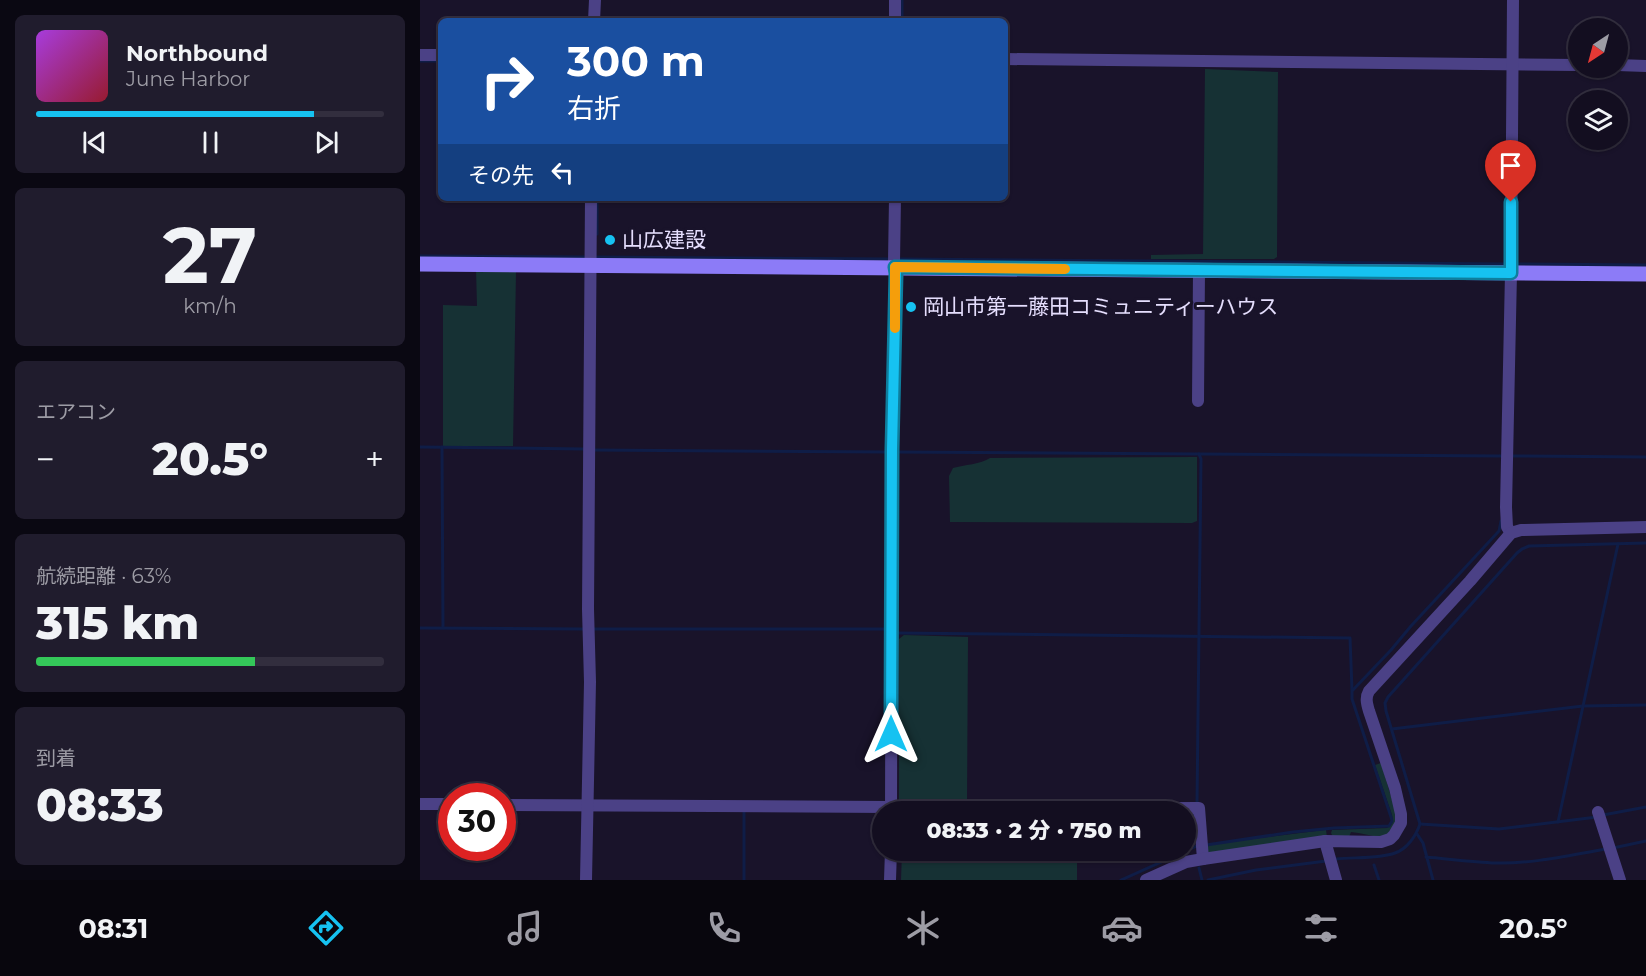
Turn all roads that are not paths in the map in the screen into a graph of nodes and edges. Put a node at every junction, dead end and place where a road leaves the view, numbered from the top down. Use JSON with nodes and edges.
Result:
{"nodes":[{"id":1,"x":595,"y":0,"type":"edge"},
{"id":2,"x":896,"y":0,"type":"edge"},
{"id":3,"x":1513,"y":0,"type":"edge"},
{"id":4,"x":594,"y":18,"type":"edge"},
{"id":5,"x":895,"y":18,"type":"edge"},
{"id":6,"x":420,"y":55,"type":"edge"},
{"id":7,"x":438,"y":55,"type":"edge"},
{"id":8,"x":1008,"y":59,"type":"edge"},
{"id":9,"x":1568,"y":65,"type":"edge"},
{"id":10,"x":1628,"y":65,"type":"edge"},
{"id":11,"x":1646,"y":66,"type":"edge"},
{"id":12,"x":1513,"y":67,"type":"junction"},
{"id":13,"x":591,"y":201,"type":"edge"},
{"id":14,"x":895,"y":201,"type":"edge"},
{"id":15,"x":590,"y":260,"type":"junction"},
{"id":16,"x":894,"y":261,"type":"junction"},
{"id":17,"x":420,"y":264,"type":"edge"},
{"id":18,"x":1511,"y":267,"type":"junction"},
{"id":19,"x":1199,"y":270,"type":"junction"},
{"id":20,"x":1646,"y":274,"type":"edge"},
{"id":21,"x":1198,"y":401,"type":"dead end"},
{"id":22,"x":1646,"y":527,"type":"edge"},
{"id":23,"x":1511,"y":532,"type":"junction"},
{"id":24,"x":893,"y":801,"type":"edge"},
{"id":25,"x":420,"y":804,"type":"edge"},
{"id":26,"x":438,"y":804,"type":"edge"},
{"id":27,"x":516,"y":805,"type":"edge"},
{"id":28,"x":590,"y":808,"type":"junction"},
{"id":29,"x":1196,"y":808,"type":"edge"},
{"id":30,"x":872,"y":809,"type":"edge"},
{"id":31,"x":1599,"y":815,"type":"dead end"},
{"id":32,"x":1325,"y":841,"type":"junction"},
{"id":33,"x":1202,"y":849,"type":"junction"},
{"id":34,"x":891,"y":861,"type":"edge"},
{"id":35,"x":586,"y":880,"type":"edge"},
{"id":36,"x":890,"y":880,"type":"edge"},
{"id":37,"x":1146,"y":880,"type":"edge"},
{"id":38,"x":1336,"y":880,"type":"edge"},
{"id":39,"x":1620,"y":880,"type":"edge"}],
"edges":[{"from":1,"to":4,"type":"street"},
{"from":2,"to":5,"type":"street"},
{"from":3,"to":12,"type":"street"},
{"from":6,"to":7,"type":"street"},
{"from":8,"to":12,"type":"street"},
{"from":9,"to":12,"type":"street"},
{"from":10,"to":11,"type":"street"},
{"from":12,"to":18,"type":"street"},
{"from":13,"to":15,"type":"street"},
{"from":14,"to":16,"type":"street"},
{"from":15,"to":16,"type":"street"},
{"from":15,"to":17,"type":"street"},
{"from":15,"to":28,"type":"street"},
{"from":16,"to":19,"type":"street"},
{"from":16,"to":24,"type":"street"},
{"from":18,"to":19,"type":"street"},
{"from":18,"to":20,"type":"street"},
{"from":18,"to":23,"type":"street"},
{"from":19,"to":21,"type":"street"},
{"from":22,"to":23,"type":"street"},
{"from":23,"to":32,"type":"street"},
{"from":25,"to":26,"type":"street"},
{"from":27,"to":28,"type":"street"},
{"from":28,"to":30,"type":"street"},
{"from":28,"to":35,"type":"street"},
{"from":29,"to":33,"type":"street"},
{"from":31,"to":39,"type":"street"},
{"from":32,"to":33,"type":"street"},
{"from":32,"to":38,"type":"street"},
{"from":33,"to":37,"type":"street"},
{"from":34,"to":36,"type":"street"}]}
